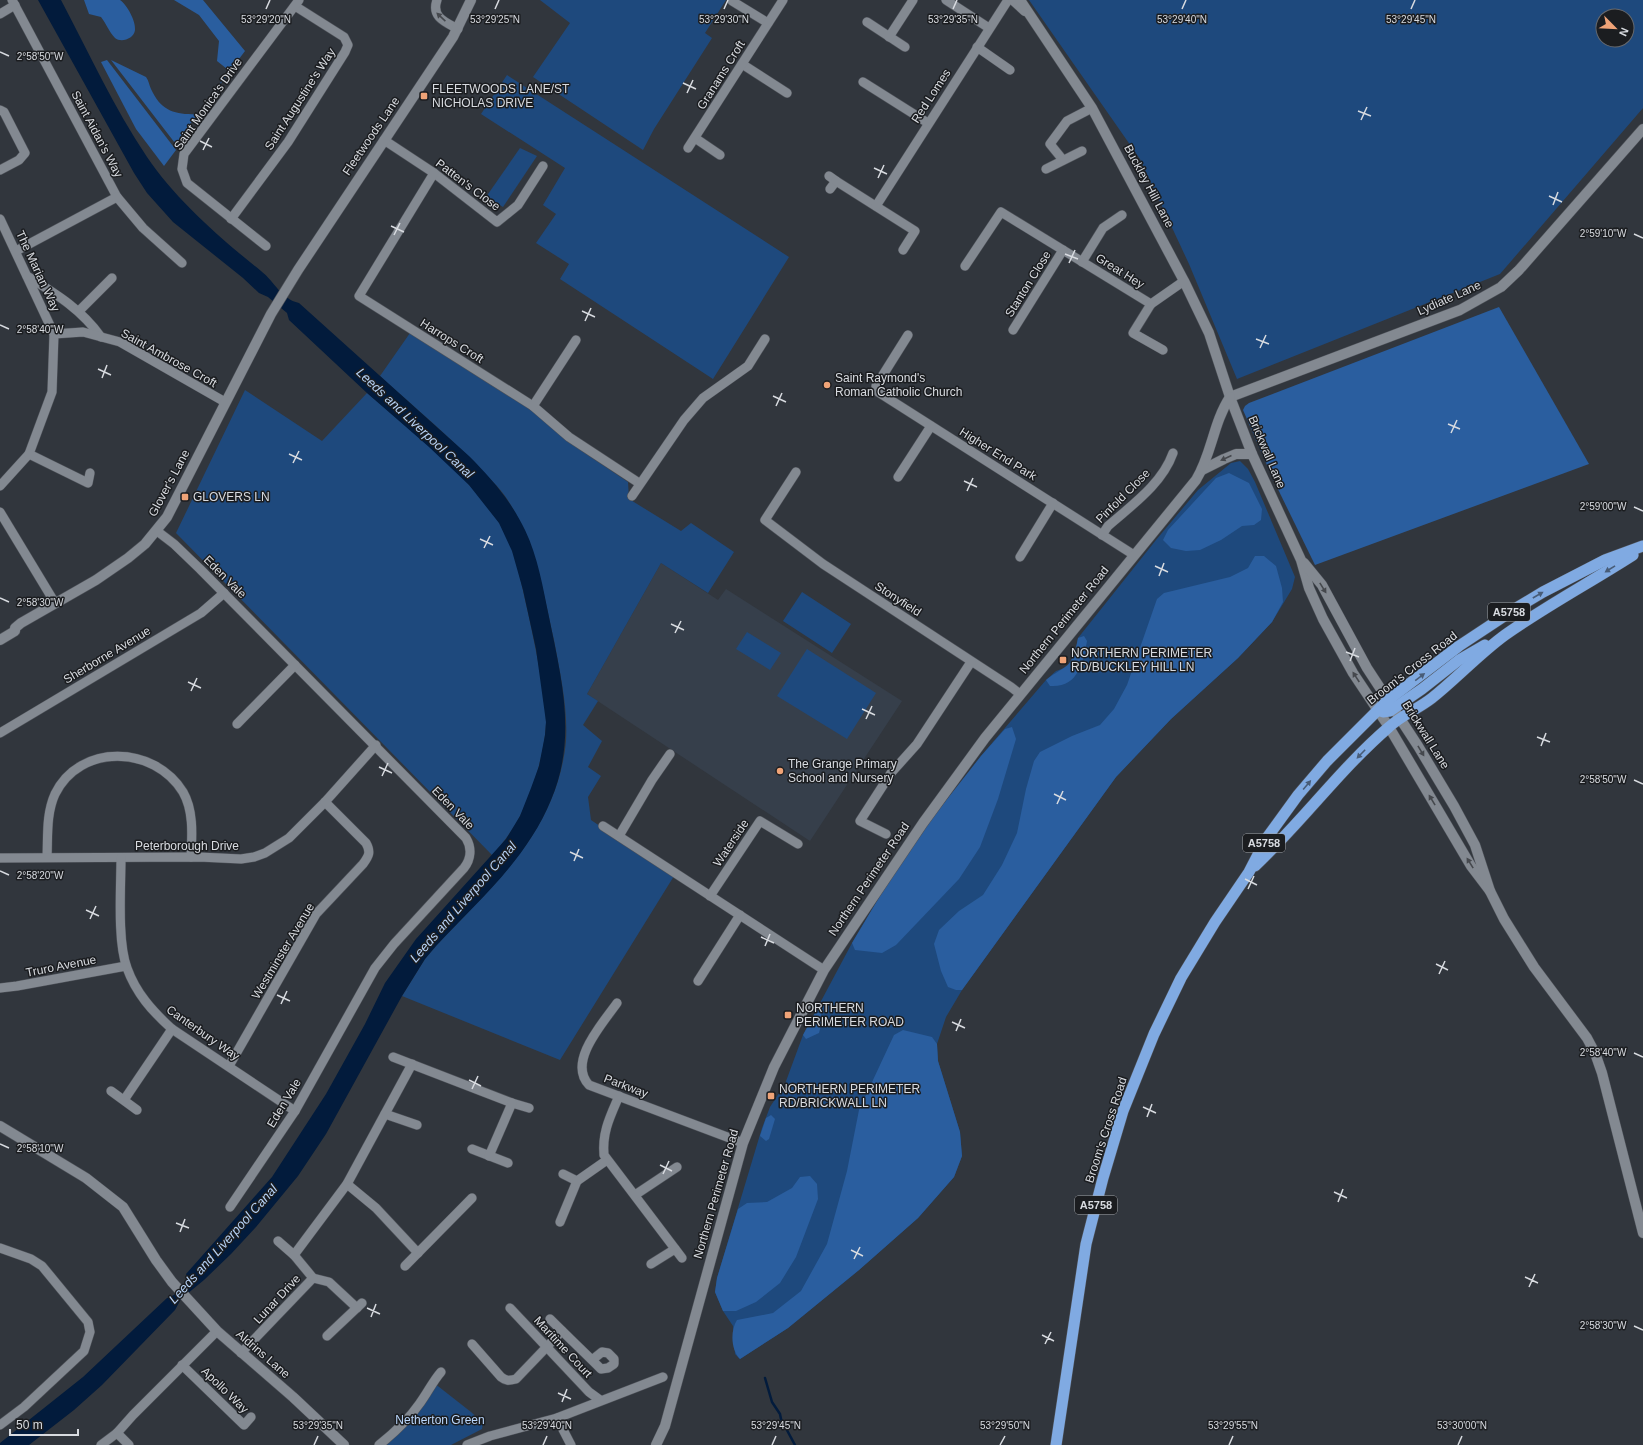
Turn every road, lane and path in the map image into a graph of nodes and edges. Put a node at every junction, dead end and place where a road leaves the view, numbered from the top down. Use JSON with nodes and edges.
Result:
{"nodes":[{"id":1,"x":437,"y":0,"type":"edge"},
{"id":2,"x":471,"y":0,"type":"edge"},
{"id":3,"x":783,"y":0,"type":"edge"},
{"id":4,"x":913,"y":0,"type":"edge"},
{"id":5,"x":946,"y":0,"type":"edge"},
{"id":6,"x":1008,"y":0,"type":"edge"},
{"id":7,"x":1013,"y":0,"type":"edge"},
{"id":8,"x":1020,"y":0,"type":"edge"},
{"id":9,"x":732,"y":1,"type":"dead end"},
{"id":10,"x":14,"y":3,"type":"edge"},
{"id":11,"x":297,"y":3,"type":"edge"},
{"id":12,"x":1028,"y":13,"type":"junction"},
{"id":13,"x":0,"y":14,"type":"edge"},
{"id":14,"x":867,"y":22,"type":"dead end"},
{"id":15,"x":768,"y":24,"type":"junction"},
{"id":16,"x":989,"y":28,"type":"junction"},
{"id":17,"x":458,"y":29,"type":"junction"},
{"id":18,"x":889,"y":37,"type":"junction"},
{"id":19,"x":905,"y":47,"type":"dead end"},
{"id":20,"x":977,"y":47,"type":"junction"},
{"id":21,"x":742,"y":64,"type":"junction"},
{"id":22,"x":1010,"y":70,"type":"dead end"},
{"id":23,"x":863,"y":82,"type":"dead end"},
{"id":24,"x":787,"y":93,"type":"dead end"},
{"id":25,"x":1092,"y":108,"type":"junction"},
{"id":26,"x":0,"y":110,"type":"edge"},
{"id":27,"x":928,"y":123,"type":"junction"},
{"id":28,"x":1643,"y":129,"type":"edge"},
{"id":29,"x":695,"y":138,"type":"junction"},
{"id":30,"x":384,"y":140,"type":"junction"},
{"id":31,"x":688,"y":148,"type":"dead end"},
{"id":32,"x":1082,"y":151,"type":"dead end"},
{"id":33,"x":720,"y":155,"type":"dead end"},
{"id":34,"x":1063,"y":160,"type":"junction"},
{"id":35,"x":543,"y":166,"type":"dead end"},
{"id":36,"x":1046,"y":169,"type":"dead end"},
{"id":37,"x":0,"y":170,"type":"edge"},
{"id":38,"x":434,"y":174,"type":"junction"},
{"id":39,"x":830,"y":189,"type":"dead end"},
{"id":40,"x":117,"y":197,"type":"junction"},
{"id":41,"x":876,"y":206,"type":"junction"},
{"id":42,"x":1122,"y":215,"type":"dead end"},
{"id":43,"x":0,"y":219,"type":"edge"},
{"id":44,"x":231,"y":219,"type":"junction"},
{"id":45,"x":266,"y":246,"type":"dead end"},
{"id":46,"x":903,"y":250,"type":"dead end"},
{"id":47,"x":1063,"y":250,"type":"junction"},
{"id":48,"x":16,"y":251,"type":"junction"},
{"id":49,"x":182,"y":262,"type":"dead end"},
{"id":50,"x":1082,"y":262,"type":"junction"},
{"id":51,"x":965,"y":266,"type":"dead end"},
{"id":52,"x":27,"y":276,"type":"junction"},
{"id":53,"x":112,"y":278,"type":"dead end"},
{"id":54,"x":1184,"y":281,"type":"junction"},
{"id":55,"x":1150,"y":304,"type":"junction"},
{"id":56,"x":79,"y":311,"type":"junction"},
{"id":57,"x":271,"y":314,"type":"joint"},
{"id":58,"x":1013,"y":330,"type":"dead end"},
{"id":59,"x":54,"y":334,"type":"junction"},
{"id":60,"x":908,"y":335,"type":"dead end"},
{"id":61,"x":101,"y":337,"type":"junction"},
{"id":62,"x":765,"y":339,"type":"dead end"},
{"id":63,"x":576,"y":340,"type":"dead end"},
{"id":64,"x":1163,"y":350,"type":"dead end"},
{"id":65,"x":1230,"y":397,"type":"junction"},
{"id":66,"x":225,"y":402,"type":"junction"},
{"id":67,"x":533,"y":406,"type":"junction"},
{"id":68,"x":931,"y":426,"type":"junction"},
{"id":69,"x":1173,"y":453,"type":"dead end"},
{"id":70,"x":29,"y":454,"type":"junction"},
{"id":71,"x":1252,"y":454,"type":"junction"},
{"id":72,"x":1202,"y":470,"type":"junction"},
{"id":73,"x":796,"y":472,"type":"dead end"},
{"id":74,"x":90,"y":473,"type":"dead end"},
{"id":75,"x":898,"y":477,"type":"dead end"},
{"id":76,"x":640,"y":483,"type":"junction"},
{"id":77,"x":0,"y":486,"type":"edge"},
{"id":78,"x":632,"y":496,"type":"dead end"},
{"id":79,"x":1054,"y":503,"type":"junction"},
{"id":80,"x":0,"y":512,"type":"edge"},
{"id":81,"x":157,"y":530,"type":"junction"},
{"id":82,"x":1102,"y":534,"type":"junction"},
{"id":83,"x":1643,"y":547,"type":"edge"},
{"id":84,"x":1134,"y":555,"type":"junction"},
{"id":85,"x":1020,"y":557,"type":"dead end"},
{"id":86,"x":1301,"y":560,"type":"junction"},
{"id":87,"x":224,"y":593,"type":"junction"},
{"id":88,"x":55,"y":603,"type":"junction"},
{"id":89,"x":15,"y":628,"type":"junction"},
{"id":90,"x":0,"y":635,"type":"edge"},
{"id":91,"x":0,"y":640,"type":"edge"},
{"id":92,"x":971,"y":662,"type":"junction"},
{"id":93,"x":295,"y":665,"type":"junction"},
{"id":94,"x":1020,"y":694,"type":"junction"},
{"id":95,"x":1394,"y":709,"type":"junction"},
{"id":96,"x":1378,"y":710,"type":"junction"},
{"id":97,"x":237,"y":724,"type":"dead end"},
{"id":98,"x":1389,"y":727,"type":"junction"},
{"id":99,"x":0,"y":733,"type":"edge"},
{"id":100,"x":376,"y":745,"type":"junction"},
{"id":101,"x":670,"y":754,"type":"dead end"},
{"id":102,"x":325,"y":802,"type":"junction"},
{"id":103,"x":603,"y":826,"type":"dead end"},
{"id":104,"x":886,"y":834,"type":"dead end"},
{"id":105,"x":619,"y":836,"type":"junction"},
{"id":106,"x":798,"y":844,"type":"dead end"},
{"id":107,"x":47,"y":857,"type":"junction"},
{"id":108,"x":191,"y":857,"type":"junction"},
{"id":109,"x":0,"y":858,"type":"edge"},
{"id":110,"x":121,"y":858,"type":"junction"},
{"id":111,"x":1249,"y":872,"type":"junction"},
{"id":112,"x":1490,"y":891,"type":"junction"},
{"id":113,"x":710,"y":896,"type":"junction"},
{"id":114,"x":740,"y":915,"type":"junction"},
{"id":115,"x":126,"y":966,"type":"junction"},
{"id":116,"x":824,"y":970,"type":"junction"},
{"id":117,"x":698,"y":981,"type":"dead end"},
{"id":118,"x":0,"y":988,"type":"edge"},
{"id":119,"x":617,"y":1003,"type":"dead end"},
{"id":120,"x":172,"y":1029,"type":"junction"},
{"id":121,"x":393,"y":1057,"type":"dead end"},
{"id":122,"x":412,"y":1064,"type":"junction"},
{"id":123,"x":229,"y":1066,"type":"junction"},
{"id":124,"x":111,"y":1091,"type":"dead end"},
{"id":125,"x":619,"y":1096,"type":"junction"},
{"id":126,"x":124,"y":1100,"type":"junction"},
{"id":127,"x":512,"y":1104,"type":"junction"},
{"id":128,"x":529,"y":1108,"type":"dead end"},
{"id":129,"x":137,"y":1110,"type":"dead end"},
{"id":130,"x":295,"y":1111,"type":"junction"},
{"id":131,"x":385,"y":1114,"type":"junction"},
{"id":132,"x":0,"y":1126,"type":"edge"},
{"id":133,"x":417,"y":1126,"type":"dead end"},
{"id":134,"x":743,"y":1143,"type":"junction"},
{"id":135,"x":472,"y":1149,"type":"dead end"},
{"id":136,"x":489,"y":1156,"type":"junction"},
{"id":137,"x":608,"y":1160,"type":"junction"},
{"id":138,"x":508,"y":1163,"type":"dead end"},
{"id":139,"x":676,"y":1167,"type":"dead end"},
{"id":140,"x":563,"y":1174,"type":"dead end"},
{"id":141,"x":577,"y":1181,"type":"junction"},
{"id":142,"x":347,"y":1184,"type":"junction"},
{"id":143,"x":635,"y":1195,"type":"junction"},
{"id":144,"x":472,"y":1198,"type":"dead end"},
{"id":145,"x":230,"y":1207,"type":"dead end"},
{"id":146,"x":560,"y":1222,"type":"dead end"},
{"id":147,"x":1643,"y":1233,"type":"edge"},
{"id":148,"x":278,"y":1242,"type":"dead end"},
{"id":149,"x":0,"y":1248,"type":"edge"},
{"id":150,"x":675,"y":1249,"type":"junction"},
{"id":151,"x":418,"y":1253,"type":"junction"},
{"id":152,"x":294,"y":1255,"type":"junction"},
{"id":153,"x":682,"y":1258,"type":"dead end"},
{"id":154,"x":651,"y":1264,"type":"dead end"},
{"id":155,"x":405,"y":1266,"type":"dead end"},
{"id":156,"x":313,"y":1278,"type":"junction"},
{"id":157,"x":510,"y":1308,"type":"dead end"},
{"id":158,"x":550,"y":1319,"type":"dead end"},
{"id":159,"x":217,"y":1331,"type":"junction"},
{"id":160,"x":562,"y":1331,"type":"junction"},
{"id":161,"x":328,"y":1336,"type":"dead end"},
{"id":162,"x":472,"y":1344,"type":"dead end"},
{"id":163,"x":547,"y":1347,"type":"junction"},
{"id":164,"x":241,"y":1354,"type":"junction"},
{"id":165,"x":592,"y":1360,"type":"dead end"},
{"id":166,"x":182,"y":1365,"type":"junction"},
{"id":167,"x":441,"y":1372,"type":"dead end"},
{"id":168,"x":663,"y":1377,"type":"dead end"},
{"id":169,"x":600,"y":1400,"type":"junction"},
{"id":170,"x":251,"y":1417,"type":"dead end"},
{"id":171,"x":557,"y":1418,"type":"junction"},
{"id":172,"x":0,"y":1425,"type":"edge"},
{"id":173,"x":117,"y":1433,"type":"junction"},
{"id":174,"x":342,"y":1444,"type":"edge"},
{"id":175,"x":101,"y":1445,"type":"edge"},
{"id":176,"x":129,"y":1445,"type":"edge"},
{"id":177,"x":379,"y":1445,"type":"edge"},
{"id":178,"x":467,"y":1445,"type":"edge"},
{"id":179,"x":571,"y":1445,"type":"edge"},
{"id":180,"x":656,"y":1445,"type":"edge"},
{"id":181,"x":1056,"y":1445,"type":"edge"}],
"edges":[{"from":17,"to":1,"type":"street","one_way":true},
{"from":2,"to":17,"type":"main road","name":"Fleetwoods Lane"},
{"from":3,"to":15,"type":"street","name":"Granams Croft"},
{"from":4,"to":18,"type":"street"},
{"from":5,"to":16,"type":"street"},
{"from":6,"to":16,"type":"street","name":"Red Lomes"},
{"from":7,"to":12,"type":"main road"},
{"from":8,"to":12,"type":"main road","name":"Buckley Hill Lane"},
{"from":9,"to":15,"type":"street"},
{"from":10,"to":13,"type":"street"},
{"from":10,"to":40,"type":"street","name":"Saint Aidan's Way"},
{"from":11,"to":44,"type":"street","name":"Saint Monica's Drive"},
{"from":11,"to":44,"type":"street","name":"Saint Augustine's Way"},
{"from":12,"to":25,"type":"main road","name":"Buckley Hill Lane"},
{"from":14,"to":18,"type":"street"},
{"from":15,"to":21,"type":"street","name":"Granams Croft"},
{"from":16,"to":20,"type":"street","name":"Red Lomes"},
{"from":17,"to":30,"type":"main road","name":"Fleetwoods Lane"},
{"from":18,"to":19,"type":"street"},
{"from":20,"to":22,"type":"street"},
{"from":20,"to":27,"type":"street","name":"Red Lomes"},
{"from":21,"to":24,"type":"street"},
{"from":21,"to":29,"type":"street","name":"Granams Croft"},
{"from":23,"to":27,"type":"street"},
{"from":25,"to":34,"type":"street"},
{"from":25,"to":54,"type":"main road","name":"Buckley Hill Lane"},
{"from":26,"to":37,"type":"street"},
{"from":27,"to":41,"type":"street","name":"Red Lomes"},
{"from":28,"to":65,"type":"main road","name":"Lydiate Lane"},
{"from":29,"to":31,"type":"street","name":"Granams Croft"},
{"from":29,"to":33,"type":"street"},
{"from":30,"to":38,"type":"street","name":"Patten's Close"},
{"from":30,"to":57,"type":"main road","name":"Fleetwoods Lane"},
{"from":32,"to":34,"type":"street"},
{"from":34,"to":36,"type":"street"},
{"from":35,"to":38,"type":"street","name":"Patten's Close"},
{"from":38,"to":67,"type":"street","name":"Harrops Croft"},
{"from":39,"to":41,"type":"street"},
{"from":40,"to":48,"type":"street"},
{"from":40,"to":49,"type":"street","name":"Saint Aidan's Way"},
{"from":41,"to":46,"type":"street"},
{"from":42,"to":50,"type":"street"},
{"from":43,"to":48,"type":"street","name":"The Marian Way"},
{"from":44,"to":45,"type":"street","name":"Saint Monica's Drive"},
{"from":47,"to":50,"type":"street","name":"Great Hey"},
{"from":47,"to":51,"type":"street","name":"Great Hey"},
{"from":47,"to":58,"type":"street","name":"Stanton Close"},
{"from":48,"to":52,"type":"street","name":"The Marian Way"},
{"from":50,"to":55,"type":"street","name":"Great Hey"},
{"from":52,"to":56,"type":"street"},
{"from":52,"to":59,"type":"street","name":"The Marian Way"},
{"from":53,"to":56,"type":"street"},
{"from":54,"to":55,"type":"street","name":"Great Hey"},
{"from":54,"to":65,"type":"main road","name":"Buckley Hill Lane"},
{"from":55,"to":64,"type":"street"},
{"from":56,"to":61,"type":"street"},
{"from":57,"to":66,"type":"main road","name":"Glover's Lane"},
{"from":59,"to":61,"type":"street","name":"Saint Ambrose Croft"},
{"from":59,"to":70,"type":"street","name":"The Marian Way"},
{"from":60,"to":68,"type":"street","name":"Higher End Park"},
{"from":61,"to":66,"type":"street","name":"Saint Ambrose Croft"},
{"from":62,"to":76,"type":"street"},
{"from":63,"to":67,"type":"street"},
{"from":65,"to":71,"type":"main road","name":"Brickwall Lane"},
{"from":65,"to":72,"type":"main road","name":"Northern Perimeter Road"},
{"from":66,"to":81,"type":"main road","name":"Glover's Lane"},
{"from":67,"to":76,"type":"street","name":"Harrops Croft"},
{"from":68,"to":75,"type":"street"},
{"from":68,"to":79,"type":"street","name":"Higher End Park"},
{"from":69,"to":82,"type":"street","name":"Pinfold Close"},
{"from":70,"to":74,"type":"street"},
{"from":70,"to":77,"type":"street","name":"The Marian Way"},
{"from":71,"to":72,"type":"main road","one_way":true},
{"from":71,"to":86,"type":"main road","name":"Brickwall Lane"},
{"from":72,"to":84,"type":"main road","name":"Northern Perimeter Road"},
{"from":73,"to":92,"type":"street","name":"Stonyfield"},
{"from":76,"to":78,"type":"street"},
{"from":79,"to":82,"type":"street","name":"Higher End Park"},
{"from":79,"to":85,"type":"street"},
{"from":80,"to":88,"type":"street"},
{"from":81,"to":87,"type":"street","name":"Eden Vale"},
{"from":81,"to":88,"type":"main road","name":"Glover's Lane"},
{"from":82,"to":84,"type":"street","name":"Higher End Park"},
{"from":83,"to":95,"type":"highway","name":"Broom's Cross Road","number":"A5758","one_way":true},
{"from":95,"to":83,"type":"highway","name":"Broom's Cross Road","number":"A5758","one_way":true},
{"from":84,"to":94,"type":"main road","name":"Northern Perimeter Road"},
{"from":86,"to":95,"type":"main road","name":"Brickwall Lane","one_way":true},
{"from":96,"to":86,"type":"main road","name":"Brickwall Lane","one_way":true},
{"from":87,"to":93,"type":"street","name":"Eden Vale"},
{"from":87,"to":99,"type":"street","name":"Sherborne Avenue"},
{"from":88,"to":89,"type":"main road","name":"Glover's Lane"},
{"from":89,"to":90,"type":"main road","name":"Glover's Lane"},
{"from":89,"to":91,"type":"main road","name":"Glover's Lane"},
{"from":92,"to":94,"type":"street","name":"Stonyfield"},
{"from":92,"to":104,"type":"street"},
{"from":93,"to":97,"type":"street"},
{"from":93,"to":100,"type":"street","name":"Eden Vale"},
{"from":94,"to":116,"type":"main road","name":"Northern Perimeter Road"},
{"from":95,"to":96,"type":"highway","name":"Broom's Cross Road","number":"A5758"},
{"from":95,"to":98,"type":"highway","name":"Broom's Cross Road","number":"A5758"},
{"from":95,"to":112,"type":"main road","name":"Brickwall Lane","one_way":true},
{"from":96,"to":98,"type":"main road","name":"Brickwall Lane"},
{"from":111,"to":96,"type":"highway","name":"Broom's Cross Road","number":"A5758","one_way":true},
{"from":98,"to":111,"type":"highway","name":"Broom's Cross Road","number":"A5758","one_way":true},
{"from":112,"to":98,"type":"main road","name":"Brickwall Lane","one_way":true},
{"from":100,"to":102,"type":"street","name":"Peterborough Drive"},
{"from":100,"to":130,"type":"street","name":"Eden Vale"},
{"from":101,"to":105,"type":"street"},
{"from":102,"to":108,"type":"street","name":"Peterborough Drive"},
{"from":102,"to":123,"type":"street","name":"Westminster Avenue"},
{"from":103,"to":105,"type":"street"},
{"from":105,"to":113,"type":"street"},
{"from":106,"to":113,"type":"street","name":"Waterside"},
{"from":107,"to":108,"type":"street"},
{"from":107,"to":109,"type":"street","name":"Peterborough Drive"},
{"from":107,"to":110,"type":"street","name":"Peterborough Drive"},
{"from":108,"to":110,"type":"street","name":"Peterborough Drive"},
{"from":110,"to":115,"type":"street","name":"Canterbury Way"},
{"from":111,"to":181,"type":"highway","name":"Broom's Cross Road","number":"A5758"},
{"from":112,"to":147,"type":"main road","name":"Brickwall Lane"},
{"from":113,"to":114,"type":"street"},
{"from":114,"to":116,"type":"street"},
{"from":114,"to":117,"type":"street"},
{"from":115,"to":118,"type":"street","name":"Truro Avenue"},
{"from":115,"to":120,"type":"street","name":"Canterbury Way"},
{"from":116,"to":134,"type":"main road","name":"Northern Perimeter Road"},
{"from":119,"to":125,"type":"street","name":"Parkway"},
{"from":120,"to":123,"type":"street","name":"Canterbury Way"},
{"from":120,"to":126,"type":"street"},
{"from":121,"to":122,"type":"street"},
{"from":122,"to":127,"type":"street"},
{"from":122,"to":131,"type":"street","name":"Lunar Drive"},
{"from":123,"to":130,"type":"street","name":"Canterbury Way"},
{"from":124,"to":126,"type":"street"},
{"from":125,"to":134,"type":"street","name":"Parkway"},
{"from":125,"to":137,"type":"street"},
{"from":126,"to":129,"type":"street"},
{"from":127,"to":128,"type":"street"},
{"from":127,"to":136,"type":"street"},
{"from":130,"to":145,"type":"street","name":"Eden Vale"},
{"from":131,"to":133,"type":"street"},
{"from":131,"to":142,"type":"street","name":"Lunar Drive"},
{"from":132,"to":159,"type":"main road","name":"Aldrins Lane"},
{"from":134,"to":180,"type":"main road","name":"Northern Perimeter Road"},
{"from":135,"to":136,"type":"street"},
{"from":136,"to":138,"type":"street"},
{"from":137,"to":141,"type":"street"},
{"from":137,"to":143,"type":"street"},
{"from":139,"to":143,"type":"street"},
{"from":140,"to":141,"type":"street"},
{"from":141,"to":146,"type":"street"},
{"from":142,"to":151,"type":"street"},
{"from":142,"to":152,"type":"street","name":"Lunar Drive"},
{"from":143,"to":150,"type":"street"},
{"from":144,"to":151,"type":"street"},
{"from":148,"to":152,"type":"street","name":"Lunar Drive"},
{"from":149,"to":172,"type":"street"},
{"from":150,"to":153,"type":"street"},
{"from":150,"to":154,"type":"street"},
{"from":151,"to":155,"type":"street"},
{"from":152,"to":156,"type":"street","name":"Lunar Drive"},
{"from":156,"to":161,"type":"street","name":"Lunar Drive"},
{"from":156,"to":164,"type":"street","name":"Lunar Drive"},
{"from":157,"to":163,"type":"street","name":"Maritime Court"},
{"from":158,"to":160,"type":"street"},
{"from":159,"to":164,"type":"main road","name":"Aldrins Lane"},
{"from":159,"to":166,"type":"street","name":"Apollo Way"},
{"from":160,"to":163,"type":"street"},
{"from":160,"to":165,"type":"street"},
{"from":162,"to":163,"type":"street"},
{"from":163,"to":169,"type":"street","name":"Maritime Court"},
{"from":164,"to":174,"type":"main road","name":"Aldrins Lane"},
{"from":166,"to":170,"type":"street","name":"Apollo Way"},
{"from":166,"to":173,"type":"street","name":"Apollo Way"},
{"from":167,"to":177,"type":"street"},
{"from":168,"to":169,"type":"street"},
{"from":169,"to":171,"type":"street"},
{"from":171,"to":178,"type":"street"},
{"from":171,"to":179,"type":"street"},
{"from":173,"to":175,"type":"street","name":"Apollo Way"},
{"from":173,"to":176,"type":"street"}]}
